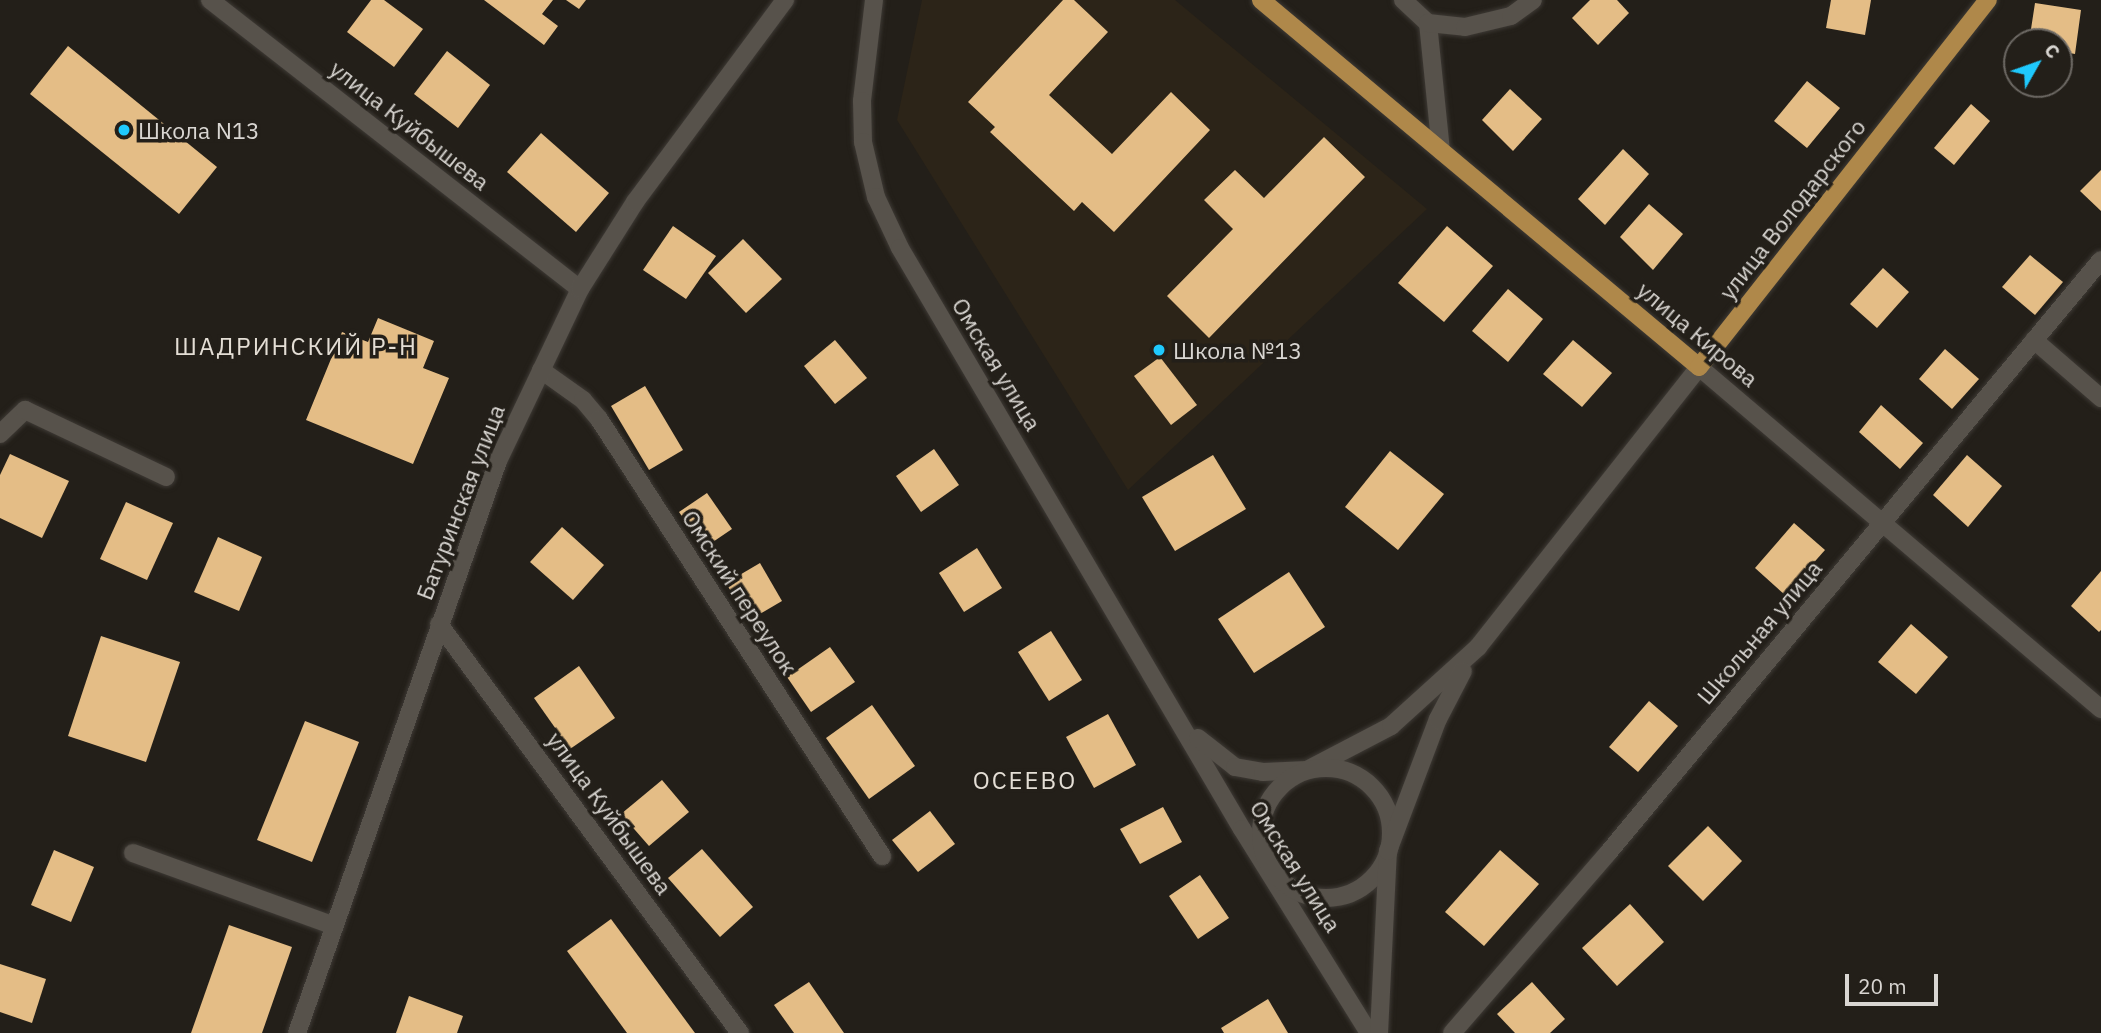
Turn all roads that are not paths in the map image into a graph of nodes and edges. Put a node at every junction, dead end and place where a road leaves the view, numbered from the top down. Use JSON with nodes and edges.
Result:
{"nodes":[{"id":1,"x":211,"y":0,"type":"edge"},
{"id":2,"x":785,"y":0,"type":"edge"},
{"id":3,"x":874,"y":0,"type":"edge"},
{"id":4,"x":1261,"y":0,"type":"edge"},
{"id":5,"x":1403,"y":0,"type":"edge"},
{"id":6,"x":1533,"y":0,"type":"edge"},
{"id":7,"x":1988,"y":0,"type":"edge"},
{"id":8,"x":1428,"y":23,"type":"junction"},
{"id":9,"x":1441,"y":151,"type":"junction"},
{"id":10,"x":2101,"y":260,"type":"edge"},
{"id":11,"x":580,"y":289,"type":"junction"},
{"id":12,"x":2034,"y":340,"type":"junction"},
{"id":13,"x":1699,"y":367,"type":"junction"},
{"id":14,"x":541,"y":370,"type":"junction"},
{"id":15,"x":2101,"y":398,"type":"edge"},
{"id":16,"x":0,"y":434,"type":"edge"},
{"id":17,"x":166,"y":477,"type":"dead end"},
{"id":18,"x":1882,"y":522,"type":"junction"},
{"id":19,"x":439,"y":624,"type":"junction"},
{"id":20,"x":1478,"y":647,"type":"junction"},
{"id":21,"x":2101,"y":709,"type":"edge"},
{"id":22,"x":1184,"y":724,"type":"junction"},
{"id":23,"x":1307,"y":770,"type":"junction"},
{"id":24,"x":1388,"y":851,"type":"junction"},
{"id":25,"x":133,"y":852,"type":"dead end"},
{"id":26,"x":882,"y":856,"type":"dead end"},
{"id":27,"x":1269,"y":870,"type":"junction"},
{"id":28,"x":332,"y":925,"type":"junction"},
{"id":29,"x":297,"y":1033,"type":"edge"},
{"id":30,"x":740,"y":1033,"type":"edge"},
{"id":31,"x":1369,"y":1033,"type":"edge"},
{"id":32,"x":1379,"y":1033,"type":"edge"},
{"id":33,"x":1452,"y":1033,"type":"edge"}],
"edges":[{"from":1,"to":11,"type":"street","name":"улица Куйбышева"},
{"from":2,"to":11,"type":"street","name":"Батуринская улица"},
{"from":3,"to":22,"type":"street","name":"Омская улица"},
{"from":4,"to":9,"type":"main road","name":"улица Кирова"},
{"from":5,"to":8,"type":"street"},
{"from":6,"to":8,"type":"street"},
{"from":7,"to":13,"type":"main road","name":"улица Володарского"},
{"from":8,"to":9,"type":"street"},
{"from":9,"to":13,"type":"main road","name":"улица Кирова"},
{"from":10,"to":12,"type":"street","name":"Школьная улица"},
{"from":11,"to":14,"type":"street","name":"Батуринская улица"},
{"from":12,"to":15,"type":"street"},
{"from":12,"to":18,"type":"street","name":"Школьная улица"},
{"from":13,"to":18,"type":"street","name":"улица Кирова"},
{"from":13,"to":20,"type":"street","name":"улица Володарского"},
{"from":14,"to":19,"type":"street","name":"Батуринская улица"},
{"from":14,"to":26,"type":"street","name":"Омский переулок"},
{"from":16,"to":17,"type":"street"},
{"from":18,"to":21,"type":"street","name":"улица Кирова"},
{"from":18,"to":33,"type":"street","name":"Школьная улица"},
{"from":19,"to":28,"type":"street","name":"Батуринская улица"},
{"from":19,"to":30,"type":"street","name":"улица Куйбышева"},
{"from":20,"to":23,"type":"street","name":"улица Володарского"},
{"from":20,"to":24,"type":"street","name":"улица Володарского"},
{"from":22,"to":23,"type":"street","name":"Омская улица"},
{"from":22,"to":27,"type":"street","name":"Омская улица"},
{"from":23,"to":24,"type":"street"},
{"from":23,"to":27,"type":"street"},
{"from":24,"to":27,"type":"street"},
{"from":24,"to":32,"type":"street"},
{"from":25,"to":28,"type":"street"},
{"from":27,"to":31,"type":"street","name":"Омская улица"},
{"from":28,"to":29,"type":"street","name":"Батуринская улица"}]}
